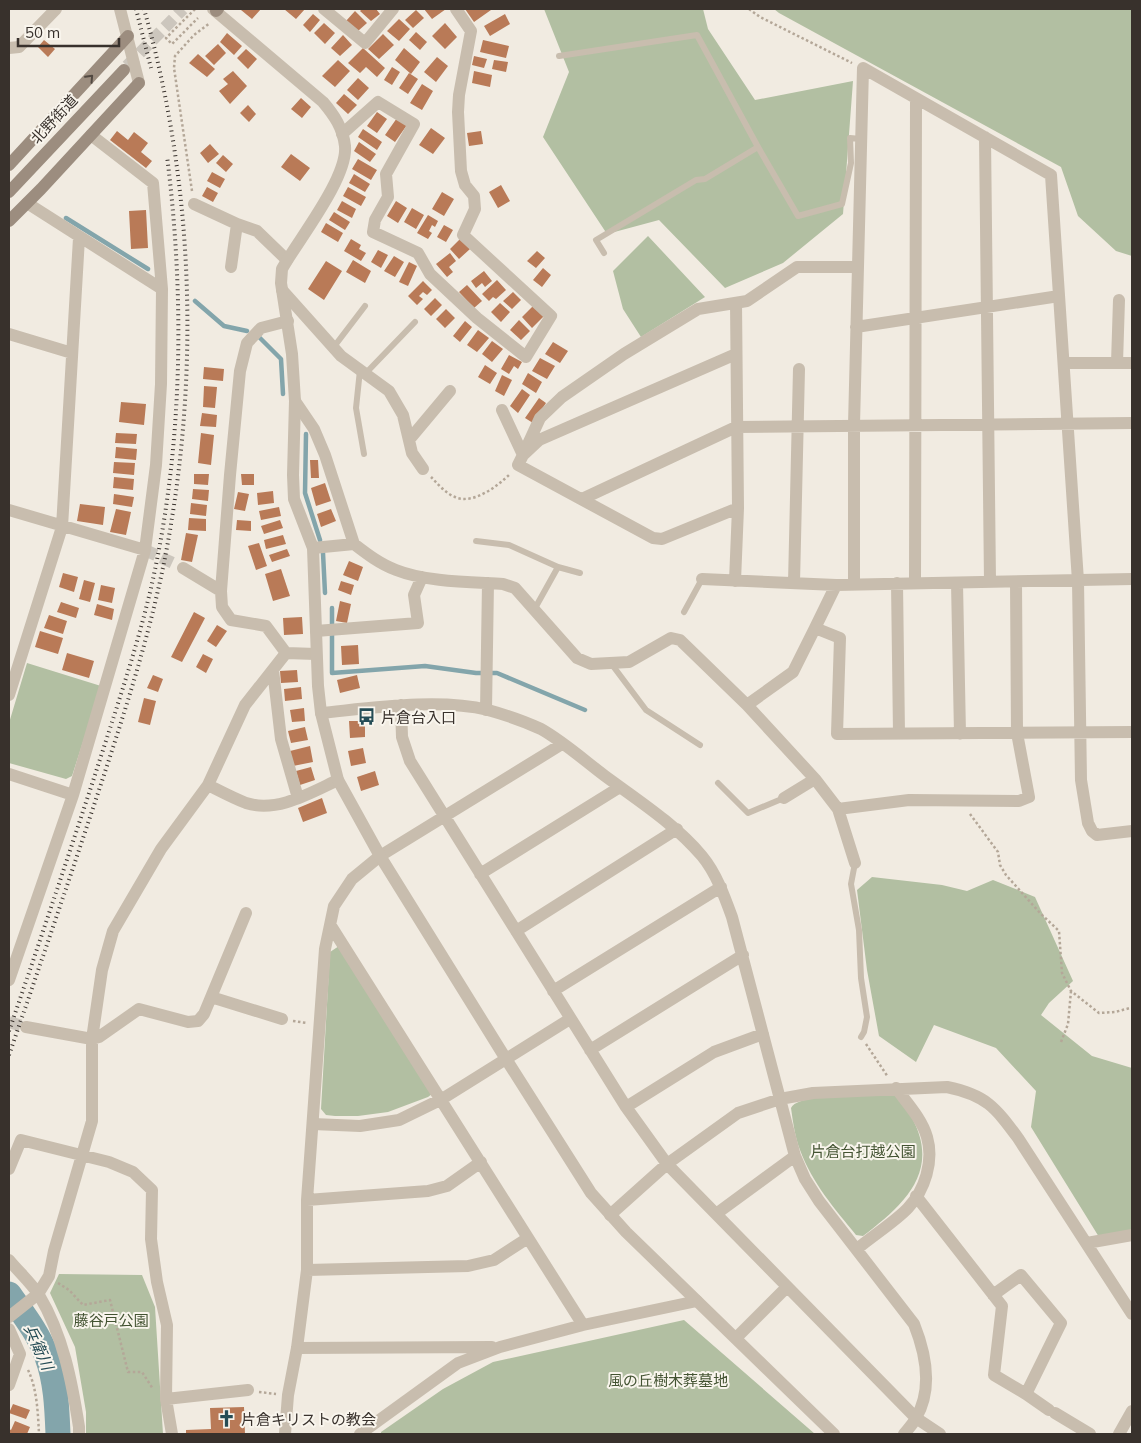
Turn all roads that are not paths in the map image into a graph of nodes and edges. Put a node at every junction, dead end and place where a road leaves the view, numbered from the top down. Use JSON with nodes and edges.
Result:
{"nodes":[{"id":1,"x":56,"y":9,"type":"edge"},
{"id":2,"x":120,"y":9,"type":"edge"},
{"id":3,"x":324,"y":9,"type":"edge"},
{"id":4,"x":393,"y":9,"type":"edge"},
{"id":5,"x":456,"y":9,"type":"edge"},
{"id":6,"x":217,"y":11,"type":"edge"},
{"id":7,"x":128,"y":36,"type":"junction"},
{"id":8,"x":9,"y":48,"type":"edge"},
{"id":9,"x":558,"y":56,"type":"dead end"},
{"id":10,"x":124,"y":70,"type":"tunnel mouth"},
{"id":11,"x":139,"y":83,"type":"joint"},
{"id":12,"x":916,"y":99,"type":"junction"},
{"id":13,"x":342,"y":134,"type":"junction"},
{"id":14,"x":91,"y":135,"type":"junction"},
{"id":15,"x":985,"y":137,"type":"junction"},
{"id":16,"x":861,"y":139,"type":"junction"},
{"id":17,"x":758,"y":148,"type":"junction"},
{"id":18,"x":9,"y":165,"type":"edge"},
{"id":19,"x":9,"y":192,"type":"edge"},
{"id":20,"x":27,"y":203,"type":"junction"},
{"id":21,"x":194,"y":204,"type":"road end"},
{"id":22,"x":9,"y":221,"type":"edge"},
{"id":23,"x":237,"y":224,"type":"junction"},
{"id":24,"x":79,"y":238,"type":"junction"},
{"id":25,"x":604,"y":253,"type":"dead end"},
{"id":26,"x":287,"y":260,"type":"junction"},
{"id":27,"x":231,"y":267,"type":"dead end"},
{"id":28,"x":857,"y":267,"type":"junction"},
{"id":29,"x":162,"y":289,"type":"junction"},
{"id":30,"x":282,"y":290,"type":"junction"},
{"id":31,"x":1059,"y":296,"type":"junction"},
{"id":32,"x":1119,"y":300,"type":"dead end"},
{"id":33,"x":736,"y":303,"type":"junction"},
{"id":34,"x":365,"y":306,"type":"dead end"},
{"id":35,"x":987,"y":307,"type":"junction"},
{"id":36,"x":916,"y":318,"type":"junction"},
{"id":37,"x":288,"y":321,"type":"junction"},
{"id":38,"x":415,"y":322,"type":"dead end"},
{"id":39,"x":856,"y":327,"type":"junction"},
{"id":40,"x":9,"y":334,"type":"edge"},
{"id":41,"x":332,"y":348,"type":"junction"},
{"id":42,"x":72,"y":353,"type":"junction"},
{"id":43,"x":736,"y":354,"type":"junction"},
{"id":44,"x":1064,"y":363,"type":"junction"},
{"id":45,"x":1117,"y":363,"type":"junction"},
{"id":46,"x":1132,"y":363,"type":"edge"},
{"id":47,"x":799,"y":369,"type":"dead end"},
{"id":48,"x":363,"y":372,"type":"junction"},
{"id":49,"x":450,"y":390,"type":"dead end"},
{"id":50,"x":295,"y":401,"type":"junction"},
{"id":51,"x":502,"y":410,"type":"dead end"},
{"id":52,"x":1068,"y":423,"type":"junction"},
{"id":53,"x":1132,"y":423,"type":"edge"},
{"id":54,"x":988,"y":424,"type":"junction"},
{"id":55,"x":916,"y":425,"type":"junction"},
{"id":56,"x":797,"y":426,"type":"junction"},
{"id":57,"x":854,"y":426,"type":"junction"},
{"id":58,"x":736,"y":427,"type":"junction"},
{"id":59,"x":409,"y":440,"type":"junction"},
{"id":60,"x":364,"y":454,"type":"dead end"},
{"id":61,"x":520,"y":460,"type":"junction"},
{"id":62,"x":423,"y":469,"type":"road end"},
{"id":63,"x":582,"y":499,"type":"junction"},
{"id":64,"x":738,"y":508,"type":"junction"},
{"id":65,"x":9,"y":510,"type":"edge"},
{"id":66,"x":62,"y":527,"type":"junction"},
{"id":67,"x":476,"y":541,"type":"dead end"},
{"id":68,"x":354,"y":544,"type":"junction"},
{"id":69,"x":312,"y":548,"type":"junction"},
{"id":70,"x":145,"y":550,"type":"junction"},
{"id":71,"x":558,"y":567,"type":"junction"},
{"id":72,"x":183,"y":568,"type":"tunnel mouth"},
{"id":73,"x":580,"y":573,"type":"dead end"},
{"id":74,"x":422,"y":577,"type":"junction"},
{"id":75,"x":702,"y":579,"type":"joint"},
{"id":76,"x":1132,"y":580,"type":"edge"},
{"id":77,"x":735,"y":581,"type":"junction"},
{"id":78,"x":1078,"y":581,"type":"junction"},
{"id":79,"x":957,"y":582,"type":"junction"},
{"id":80,"x":990,"y":582,"type":"junction"},
{"id":81,"x":1016,"y":582,"type":"junction"},
{"id":82,"x":488,"y":583,"type":"junction"},
{"id":83,"x":794,"y":583,"type":"junction"},
{"id":84,"x":897,"y":583,"type":"junction"},
{"id":85,"x":915,"y":583,"type":"junction"},
{"id":86,"x":854,"y":584,"type":"junction"},
{"id":87,"x":836,"y":585,"type":"junction"},
{"id":88,"x":221,"y":591,"type":"junction"},
{"id":89,"x":534,"y":610,"type":"junction"},
{"id":90,"x":684,"y":612,"type":"dead end"},
{"id":91,"x":815,"y":628,"type":"junction"},
{"id":92,"x":320,"y":631,"type":"junction"},
{"id":93,"x":286,"y":653,"type":"junction"},
{"id":94,"x":316,"y":654,"type":"junction"},
{"id":95,"x":610,"y":662,"type":"junction"},
{"id":96,"x":273,"y":670,"type":"junction"},
{"id":97,"x":9,"y":695,"type":"edge"},
{"id":98,"x":401,"y":706,"type":"junction"},
{"id":99,"x":747,"y":706,"type":"junction"},
{"id":100,"x":486,"y":710,"type":"junction"},
{"id":101,"x":321,"y":713,"type":"junction"},
{"id":102,"x":1132,"y":732,"type":"edge"},
{"id":103,"x":1018,"y":733,"type":"junction"},
{"id":104,"x":1080,"y":733,"type":"junction"},
{"id":105,"x":899,"y":734,"type":"junction"},
{"id":106,"x":960,"y":734,"type":"junction"},
{"id":107,"x":562,"y":744,"type":"junction"},
{"id":108,"x":700,"y":745,"type":"dead end"},
{"id":109,"x":9,"y":774,"type":"edge"},
{"id":110,"x":815,"y":779,"type":"junction"},
{"id":111,"x":338,"y":780,"type":"junction"},
{"id":112,"x":718,"y":783,"type":"dead end"},
{"id":113,"x":208,"y":785,"type":"junction"},
{"id":114,"x":620,"y":787,"type":"junction"},
{"id":115,"x":73,"y":795,"type":"junction"},
{"id":116,"x":298,"y":798,"type":"junction"},
{"id":117,"x":784,"y":798,"type":"joint"},
{"id":118,"x":838,"y":809,"type":"junction"},
{"id":119,"x":445,"y":815,"type":"junction"},
{"id":120,"x":677,"y":829,"type":"junction"},
{"id":121,"x":1132,"y":831,"type":"edge"},
{"id":122,"x":380,"y":856,"type":"junction"},
{"id":123,"x":855,"y":863,"type":"joint"},
{"id":124,"x":480,"y":874,"type":"junction"},
{"id":125,"x":721,"y":887,"type":"junction"},
{"id":126,"x":246,"y":913,"type":"dead end"},
{"id":127,"x":331,"y":926,"type":"junction"},
{"id":128,"x":516,"y":930,"type":"junction"},
{"id":129,"x":743,"y":955,"type":"junction"},
{"id":130,"x":9,"y":980,"type":"edge"},
{"id":131,"x":553,"y":991,"type":"junction"},
{"id":132,"x":210,"y":997,"type":"junction"},
{"id":133,"x":282,"y":1019,"type":"road end"},
{"id":134,"x":570,"y":1020,"type":"junction"},
{"id":135,"x":26,"y":1027,"type":"tunnel mouth"},
{"id":136,"x":763,"y":1034,"type":"junction"},
{"id":137,"x":861,"y":1037,"type":"road end"},
{"id":138,"x":92,"y":1038,"type":"junction"},
{"id":139,"x":590,"y":1050,"type":"junction"},
{"id":140,"x":506,"y":1060,"type":"junction"},
{"id":141,"x":896,"y":1088,"type":"junction"},
{"id":142,"x":780,"y":1099,"type":"junction"},
{"id":143,"x":442,"y":1100,"type":"junction"},
{"id":144,"x":626,"y":1107,"type":"junction"},
{"id":145,"x":313,"y":1124,"type":"junction"},
{"id":146,"x":81,"y":1156,"type":"junction"},
{"id":147,"x":795,"y":1156,"type":"junction"},
{"id":148,"x":481,"y":1162,"type":"junction"},
{"id":149,"x":667,"y":1164,"type":"junction"},
{"id":150,"x":9,"y":1168,"type":"edge"},
{"id":151,"x":916,"y":1196,"type":"junction"},
{"id":152,"x":307,"y":1200,"type":"junction"},
{"id":153,"x":716,"y":1214,"type":"junction"},
{"id":154,"x":610,"y":1215,"type":"junction"},
{"id":155,"x":1132,"y":1236,"type":"edge"},
{"id":156,"x":528,"y":1238,"type":"junction"},
{"id":157,"x":1087,"y":1243,"type":"junction"},
{"id":158,"x":857,"y":1249,"type":"junction"},
{"id":159,"x":9,"y":1260,"type":"edge"},
{"id":160,"x":306,"y":1270,"type":"junction"},
{"id":161,"x":786,"y":1287,"type":"junction"},
{"id":162,"x":38,"y":1294,"type":"junction"},
{"id":163,"x":993,"y":1295,"type":"junction"},
{"id":164,"x":697,"y":1301,"type":"junction"},
{"id":165,"x":1132,"y":1314,"type":"edge"},
{"id":166,"x":9,"y":1317,"type":"edge"},
{"id":167,"x":584,"y":1325,"type":"junction"},
{"id":168,"x":9,"y":1329,"type":"edge"},
{"id":169,"x":736,"y":1338,"type":"junction"},
{"id":170,"x":500,"y":1347,"type":"junction"},
{"id":171,"x":297,"y":1348,"type":"junction"},
{"id":172,"x":9,"y":1384,"type":"edge"},
{"id":173,"x":248,"y":1390,"type":"road end"},
{"id":174,"x":1026,"y":1394,"type":"junction"},
{"id":175,"x":166,"y":1399,"type":"junction"},
{"id":176,"x":1132,"y":1411,"type":"edge"},
{"id":177,"x":916,"y":1418,"type":"junction"},
{"id":178,"x":79,"y":1434,"type":"edge"},
{"id":179,"x":172,"y":1434,"type":"edge"},
{"id":180,"x":285,"y":1434,"type":"edge"},
{"id":181,"x":360,"y":1434,"type":"edge"},
{"id":182,"x":834,"y":1434,"type":"edge"},
{"id":183,"x":904,"y":1434,"type":"edge"},
{"id":184,"x":940,"y":1434,"type":"edge"},
{"id":185,"x":1090,"y":1434,"type":"edge"},
{"id":186,"x":1119,"y":1434,"type":"edge"}],
"edges":[{"from":1,"to":8,"type":"street"},
{"from":2,"to":7,"type":"street"},
{"from":3,"to":4,"type":"street"},
{"from":5,"to":13,"type":"street"},
{"from":6,"to":13,"type":"street"},
{"from":7,"to":11,"type":"street"},
{"from":18,"to":7,"type":"main road","one_way":true},
{"from":9,"to":17,"type":"lane"},
{"from":10,"to":19,"type":"main road","name":"北野街道"},
{"from":11,"to":14,"type":"main road"},
{"from":12,"to":15,"type":"street"},
{"from":12,"to":16,"type":"street"},
{"from":12,"to":36,"type":"street"},
{"from":13,"to":26,"type":"street"},
{"from":14,"to":20,"type":"main road"},
{"from":14,"to":29,"type":"street"},
{"from":15,"to":31,"type":"street"},
{"from":15,"to":35,"type":"street"},
{"from":16,"to":17,"type":"lane"},
{"from":16,"to":28,"type":"street"},
{"from":17,"to":25,"type":"lane"},
{"from":20,"to":22,"type":"main road"},
{"from":20,"to":24,"type":"street"},
{"from":21,"to":23,"type":"street"},
{"from":23,"to":26,"type":"street"},
{"from":23,"to":27,"type":"street"},
{"from":24,"to":29,"type":"street"},
{"from":24,"to":42,"type":"street"},
{"from":26,"to":30,"type":"street"},
{"from":28,"to":33,"type":"street"},
{"from":28,"to":39,"type":"street"},
{"from":29,"to":70,"type":"street"},
{"from":30,"to":37,"type":"street"},
{"from":30,"to":41,"type":"street"},
{"from":31,"to":35,"type":"street"},
{"from":31,"to":44,"type":"street"},
{"from":32,"to":45,"type":"street"},
{"from":33,"to":43,"type":"street"},
{"from":33,"to":61,"type":"street"},
{"from":34,"to":41,"type":"lane"},
{"from":35,"to":36,"type":"street"},
{"from":35,"to":54,"type":"street"},
{"from":36,"to":39,"type":"street"},
{"from":36,"to":55,"type":"street"},
{"from":37,"to":50,"type":"street"},
{"from":37,"to":88,"type":"street"},
{"from":38,"to":48,"type":"lane"},
{"from":39,"to":57,"type":"street"},
{"from":40,"to":42,"type":"street"},
{"from":41,"to":48,"type":"street"},
{"from":42,"to":66,"type":"street"},
{"from":43,"to":58,"type":"street"},
{"from":43,"to":61,"type":"street"},
{"from":44,"to":45,"type":"street"},
{"from":44,"to":52,"type":"street"},
{"from":45,"to":46,"type":"street"},
{"from":47,"to":56,"type":"street"},
{"from":48,"to":59,"type":"street"},
{"from":48,"to":60,"type":"lane"},
{"from":49,"to":59,"type":"street"},
{"from":50,"to":68,"type":"street"},
{"from":50,"to":69,"type":"street"},
{"from":51,"to":61,"type":"street"},
{"from":52,"to":53,"type":"street"},
{"from":52,"to":54,"type":"street"},
{"from":52,"to":78,"type":"street"},
{"from":54,"to":55,"type":"street"},
{"from":54,"to":80,"type":"street"},
{"from":55,"to":57,"type":"street"},
{"from":55,"to":85,"type":"street"},
{"from":56,"to":57,"type":"street"},
{"from":56,"to":58,"type":"street"},
{"from":56,"to":83,"type":"street"},
{"from":57,"to":86,"type":"street"},
{"from":58,"to":63,"type":"street"},
{"from":58,"to":64,"type":"street"},
{"from":59,"to":62,"type":"street"},
{"from":61,"to":63,"type":"street"},
{"from":63,"to":64,"type":"street"},
{"from":64,"to":77,"type":"street"},
{"from":65,"to":66,"type":"street"},
{"from":66,"to":70,"type":"street"},
{"from":66,"to":97,"type":"street"},
{"from":67,"to":71,"type":"lane"},
{"from":68,"to":69,"type":"street"},
{"from":68,"to":74,"type":"street"},
{"from":69,"to":92,"type":"street"},
{"from":70,"to":115,"type":"street"},
{"from":71,"to":73,"type":"lane"},
{"from":71,"to":89,"type":"lane"},
{"from":72,"to":88,"type":"street"},
{"from":74,"to":82,"type":"street"},
{"from":74,"to":92,"type":"street"},
{"from":75,"to":77,"type":"street"},
{"from":75,"to":90,"type":"lane"},
{"from":76,"to":78,"type":"street"},
{"from":77,"to":83,"type":"street"},
{"from":78,"to":81,"type":"street"},
{"from":78,"to":104,"type":"street"},
{"from":79,"to":80,"type":"street"},
{"from":79,"to":85,"type":"street"},
{"from":79,"to":106,"type":"street"},
{"from":80,"to":81,"type":"street"},
{"from":81,"to":103,"type":"street"},
{"from":82,"to":89,"type":"street"},
{"from":82,"to":100,"type":"street"},
{"from":83,"to":87,"type":"street"},
{"from":84,"to":85,"type":"street"},
{"from":84,"to":86,"type":"street"},
{"from":84,"to":105,"type":"street"},
{"from":86,"to":87,"type":"street"},
{"from":87,"to":91,"type":"street"},
{"from":88,"to":93,"type":"street"},
{"from":89,"to":95,"type":"street"},
{"from":91,"to":99,"type":"street"},
{"from":91,"to":105,"type":"street"},
{"from":92,"to":94,"type":"street"},
{"from":93,"to":94,"type":"street"},
{"from":93,"to":96,"type":"street"},
{"from":94,"to":101,"type":"street"},
{"from":95,"to":99,"type":"street"},
{"from":95,"to":108,"type":"lane"},
{"from":96,"to":113,"type":"street"},
{"from":96,"to":116,"type":"street"},
{"from":98,"to":100,"type":"street"},
{"from":98,"to":101,"type":"street"},
{"from":98,"to":119,"type":"street"},
{"from":99,"to":110,"type":"street"},
{"from":100,"to":107,"type":"street"},
{"from":101,"to":111,"type":"street"},
{"from":102,"to":104,"type":"street"},
{"from":103,"to":104,"type":"street"},
{"from":103,"to":106,"type":"street"},
{"from":103,"to":118,"type":"street"},
{"from":104,"to":121,"type":"street"},
{"from":105,"to":106,"type":"street"},
{"from":107,"to":114,"type":"street"},
{"from":107,"to":119,"type":"street"},
{"from":109,"to":115,"type":"street"},
{"from":110,"to":117,"type":"street"},
{"from":110,"to":118,"type":"street"},
{"from":111,"to":116,"type":"street"},
{"from":111,"to":122,"type":"street"},
{"from":112,"to":117,"type":"lane"},
{"from":113,"to":116,"type":"street"},
{"from":113,"to":138,"type":"street"},
{"from":114,"to":120,"type":"street"},
{"from":114,"to":124,"type":"street"},
{"from":115,"to":130,"type":"street"},
{"from":118,"to":123,"type":"street"},
{"from":119,"to":122,"type":"street"},
{"from":119,"to":124,"type":"street"},
{"from":120,"to":125,"type":"street"},
{"from":120,"to":128,"type":"street"},
{"from":122,"to":127,"type":"street"},
{"from":122,"to":140,"type":"street"},
{"from":123,"to":137,"type":"lane"},
{"from":124,"to":128,"type":"street"},
{"from":125,"to":129,"type":"street"},
{"from":125,"to":131,"type":"street"},
{"from":126,"to":132,"type":"street"},
{"from":127,"to":143,"type":"street"},
{"from":127,"to":145,"type":"street"},
{"from":128,"to":131,"type":"street"},
{"from":129,"to":136,"type":"street"},
{"from":129,"to":139,"type":"street"},
{"from":131,"to":134,"type":"street"},
{"from":132,"to":133,"type":"street"},
{"from":132,"to":138,"type":"street"},
{"from":134,"to":139,"type":"street"},
{"from":134,"to":140,"type":"street"},
{"from":135,"to":138,"type":"street"},
{"from":136,"to":142,"type":"street"},
{"from":136,"to":144,"type":"street"},
{"from":138,"to":146,"type":"street"},
{"from":139,"to":144,"type":"street"},
{"from":140,"to":143,"type":"street"},
{"from":140,"to":154,"type":"street"},
{"from":141,"to":142,"type":"street"},
{"from":141,"to":151,"type":"street"},
{"from":141,"to":157,"type":"street"},
{"from":142,"to":147,"type":"street"},
{"from":142,"to":149,"type":"street"},
{"from":143,"to":145,"type":"street"},
{"from":143,"to":148,"type":"street"},
{"from":144,"to":149,"type":"street"},
{"from":145,"to":152,"type":"street"},
{"from":146,"to":150,"type":"street"},
{"from":146,"to":162,"type":"street"},
{"from":146,"to":175,"type":"street"},
{"from":147,"to":153,"type":"street"},
{"from":147,"to":158,"type":"street"},
{"from":148,"to":152,"type":"street"},
{"from":148,"to":156,"type":"street"},
{"from":149,"to":153,"type":"street"},
{"from":149,"to":154,"type":"street"},
{"from":151,"to":158,"type":"street"},
{"from":151,"to":163,"type":"street"},
{"from":152,"to":160,"type":"street"},
{"from":153,"to":161,"type":"street"},
{"from":154,"to":164,"type":"street"},
{"from":155,"to":157,"type":"street"},
{"from":156,"to":160,"type":"street"},
{"from":156,"to":167,"type":"street"},
{"from":157,"to":165,"type":"street"},
{"from":158,"to":177,"type":"street"},
{"from":159,"to":162,"type":"street"},
{"from":160,"to":171,"type":"street"},
{"from":161,"to":169,"type":"street"},
{"from":161,"to":177,"type":"street"},
{"from":162,"to":166,"type":"street"},
{"from":162,"to":178,"type":"street"},
{"from":163,"to":174,"type":"street"},
{"from":163,"to":174,"type":"street"},
{"from":164,"to":167,"type":"street"},
{"from":164,"to":169,"type":"street"},
{"from":167,"to":170,"type":"street"},
{"from":168,"to":172,"type":"street"},
{"from":169,"to":182,"type":"street"},
{"from":170,"to":171,"type":"street"},
{"from":170,"to":181,"type":"street"},
{"from":171,"to":180,"type":"street"},
{"from":173,"to":175,"type":"street"},
{"from":174,"to":185,"type":"street"},
{"from":175,"to":179,"type":"street"},
{"from":176,"to":186,"type":"street"},
{"from":177,"to":183,"type":"street"},
{"from":177,"to":184,"type":"street"}]}
